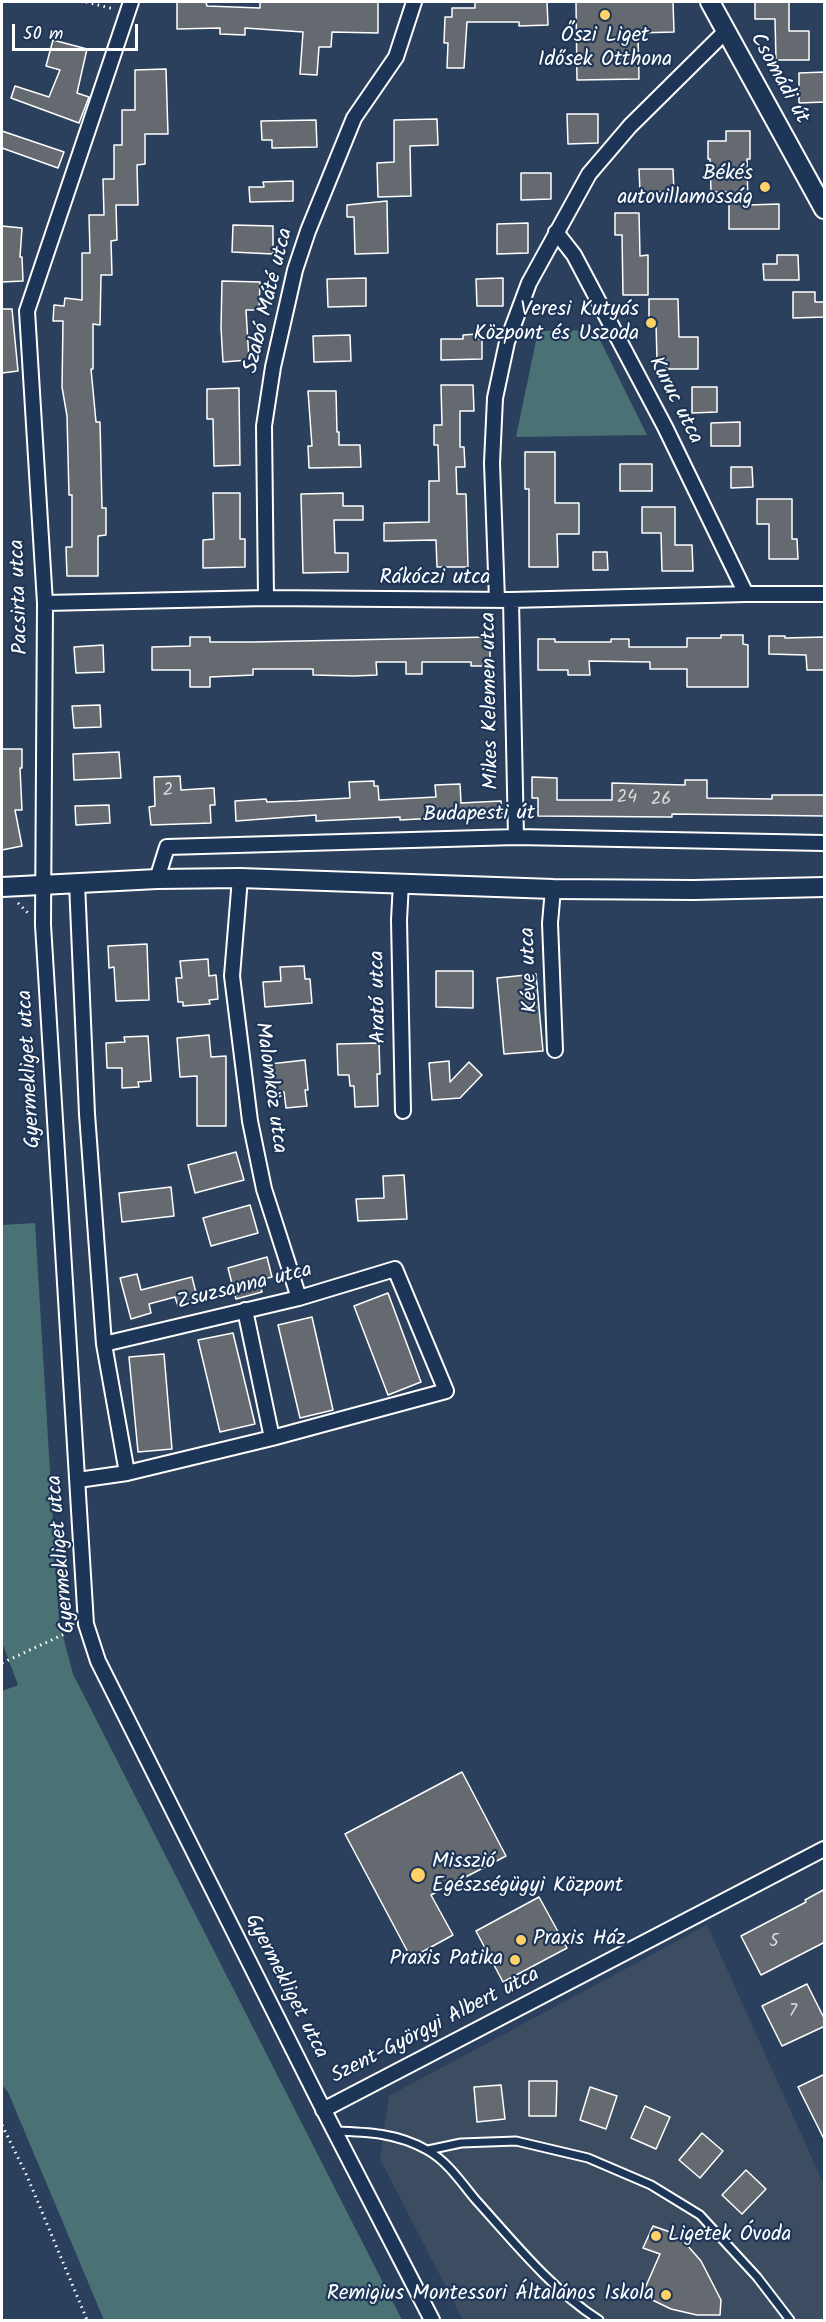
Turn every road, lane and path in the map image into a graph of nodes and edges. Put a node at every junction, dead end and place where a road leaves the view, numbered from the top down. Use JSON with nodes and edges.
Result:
{"nodes":[{"id":1,"x":86,"y":2,"type":"edge"},
{"id":2,"x":414,"y":2,"type":"edge"},
{"id":3,"x":710,"y":2,"type":"edge"},
{"id":4,"x":129,"y":7,"type":"edge"},
{"id":5,"x":726,"y":31,"type":"junction"},
{"id":6,"x":819,"y":190,"type":"edge"},
{"id":7,"x":825,"y":209,"type":"edge"},
{"id":8,"x":556,"y":232,"type":"junction"},
{"id":9,"x":746,"y":594,"type":"junction"},
{"id":10,"x":825,"y":594,"type":"edge"},
{"id":11,"x":266,"y":598,"type":"junction"},
{"id":12,"x":504,"y":600,"type":"junction"},
{"id":13,"x":45,"y":603,"type":"junction"},
{"id":14,"x":516,"y":837,"type":"junction"},
{"id":15,"x":825,"y":843,"type":"edge"},
{"id":16,"x":240,"y":878,"type":"junction"},
{"id":17,"x":157,"y":879,"type":"junction"},
{"id":18,"x":77,"y":883,"type":"junction"},
{"id":19,"x":401,"y":883,"type":"junction"},
{"id":20,"x":44,"y":884,"type":"junction"},
{"id":21,"x":2,"y":887,"type":"edge"},
{"id":22,"x":825,"y":887,"type":"edge"},
{"id":23,"x":553,"y":889,"type":"junction"},
{"id":24,"x":555,"y":1050,"type":"dead end"},
{"id":25,"x":403,"y":1111,"type":"dead end"},
{"id":26,"x":299,"y":1298,"type":"junction"},
{"id":27,"x":245,"y":1310,"type":"junction"},
{"id":28,"x":104,"y":1344,"type":"junction"},
{"id":29,"x":272,"y":1438,"type":"junction"},
{"id":30,"x":127,"y":1473,"type":"junction"},
{"id":31,"x":78,"y":1480,"type":"junction"},
{"id":32,"x":86,"y":1624,"type":"junction"},
{"id":33,"x":2,"y":1663,"type":"edge"},
{"id":34,"x":825,"y":1849,"type":"edge"},
{"id":35,"x":323,"y":2110,"type":"junction"},
{"id":36,"x":2,"y":2125,"type":"edge"},
{"id":37,"x":334,"y":2131,"type":"junction"},
{"id":38,"x":428,"y":2150,"type":"junction"},
{"id":39,"x":87,"y":2320,"type":"edge"},
{"id":40,"x":432,"y":2320,"type":"edge"},
{"id":41,"x":599,"y":2320,"type":"edge"},
{"id":42,"x":790,"y":2320,"type":"edge"}],
"edges":[{"from":1,"to":4,"type":"path"},
{"from":2,"to":11,"type":"street","name":"Szabó Máté utca"},
{"from":3,"to":5,"type":"street","name":"Csomádi út"},
{"from":4,"to":13,"type":"street","name":"Pacsirta utca"},
{"from":5,"to":6,"type":"street","name":"Csomádi út"},
{"from":5,"to":8,"type":"street","name":"Mikes Kelemen utca"},
{"from":6,"to":7,"type":"street","name":"Csomádi út"},
{"from":8,"to":9,"type":"street","name":"Kuruc utca"},
{"from":8,"to":12,"type":"street","name":"Mikes Kelemen utca"},
{"from":9,"to":10,"type":"street","name":"Rákóczi utca"},
{"from":9,"to":12,"type":"street","name":"Rákóczi utca"},
{"from":11,"to":12,"type":"street","name":"Rákóczi utca"},
{"from":11,"to":13,"type":"street","name":"Rákóczi utca"},
{"from":12,"to":14,"type":"street","name":"Mikes Kelemen utca"},
{"from":13,"to":20,"type":"street","name":"Pacsirta utca"},
{"from":14,"to":15,"type":"street","name":"Budapesti út"},
{"from":14,"to":17,"type":"street","name":"Budapesti út"},
{"from":16,"to":17,"type":"street"},
{"from":16,"to":19,"type":"street"},
{"from":16,"to":26,"type":"street","name":"Malomköz utca"},
{"from":17,"to":18,"type":"street"},
{"from":18,"to":20,"type":"street"},
{"from":18,"to":28,"type":"street"},
{"from":19,"to":23,"type":"street"},
{"from":19,"to":25,"type":"street","name":"Arató utca"},
{"from":20,"to":21,"type":"street"},
{"from":20,"to":31,"type":"street","name":"Gyermekliget utca"},
{"from":22,"to":23,"type":"street"},
{"from":23,"to":24,"type":"street","name":"Kéve utca"},
{"from":26,"to":27,"type":"street","name":"Zsuzsanna utca"},
{"from":26,"to":29,"type":"street","name":"Zsuzsanna utca"},
{"from":27,"to":28,"type":"street","name":"Zsuzsanna utca"},
{"from":27,"to":29,"type":"street"},
{"from":28,"to":30,"type":"street"},
{"from":29,"to":30,"type":"street"},
{"from":30,"to":31,"type":"street"},
{"from":31,"to":32,"type":"street","name":"Gyermekliget utca"},
{"from":32,"to":33,"type":"path"},
{"from":32,"to":35,"type":"street","name":"Gyermekliget utca"},
{"from":34,"to":35,"type":"street","name":"Szent-Györgyi Albert utca"},
{"from":35,"to":37,"type":"street","name":"Gyermekliget utca"},
{"from":36,"to":39,"type":"path"},
{"from":37,"to":38,"type":"lane"},
{"from":37,"to":40,"type":"street","name":"Gyermekliget utca"},
{"from":38,"to":41,"type":"lane"},
{"from":38,"to":42,"type":"lane"}]}
